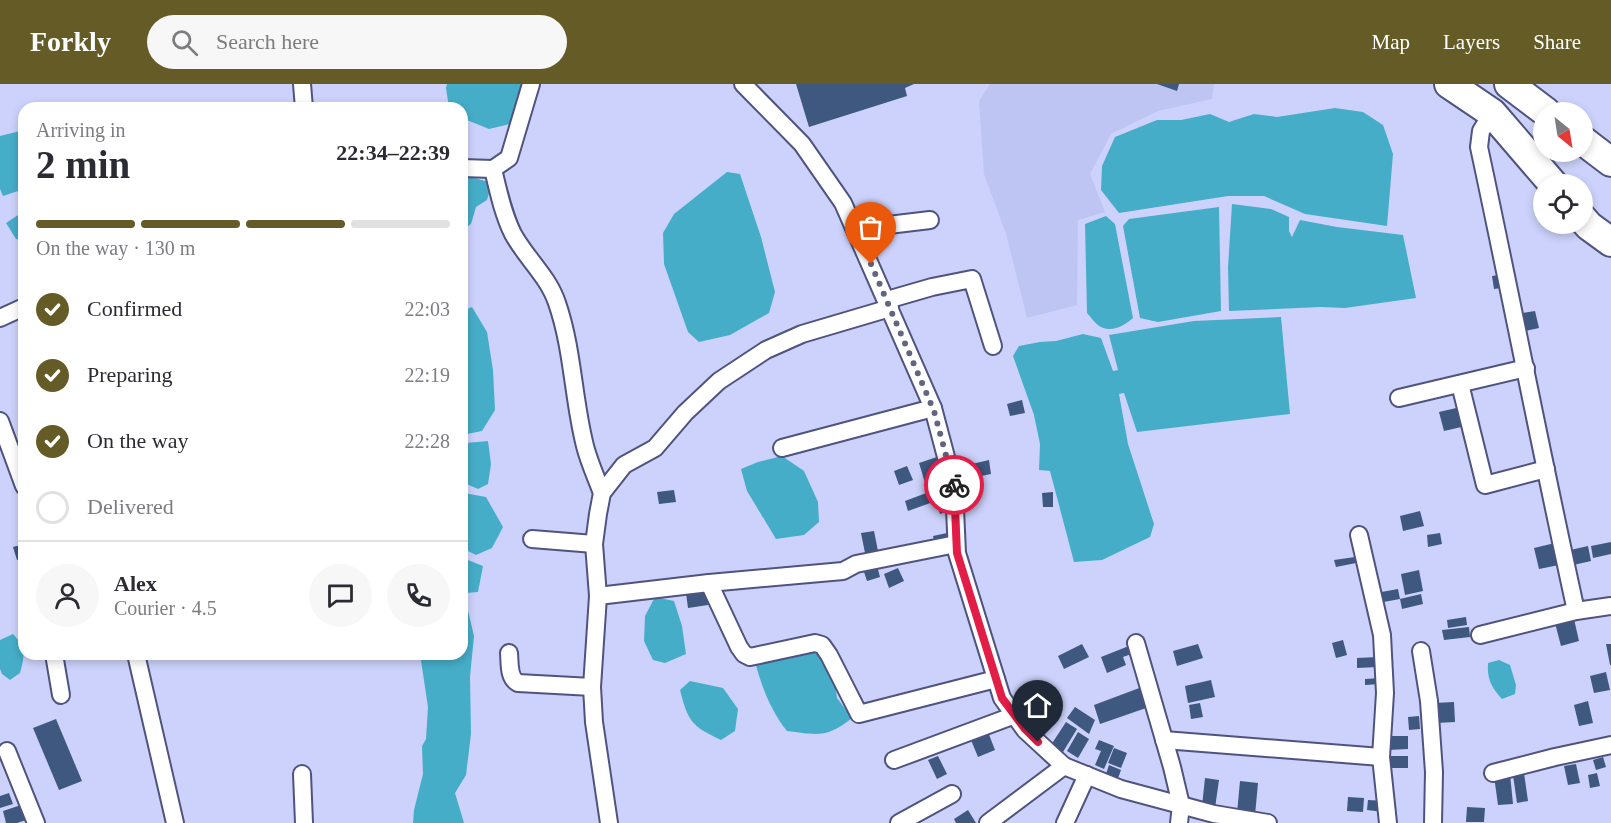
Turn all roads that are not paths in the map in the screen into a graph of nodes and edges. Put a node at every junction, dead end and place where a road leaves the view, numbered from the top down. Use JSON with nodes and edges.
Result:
{"nodes":[{"id":1,"x":302,"y":84,"type":"edge"},
{"id":2,"x":531,"y":84,"type":"edge"},
{"id":3,"x":743,"y":84,"type":"edge"},
{"id":4,"x":1449,"y":84,"type":"edge"},
{"id":5,"x":1509,"y":84,"type":"edge"},
{"id":6,"x":304,"y":102,"type":"edge"},
{"id":7,"x":1533,"y":102,"type":"edge"},
{"id":8,"x":1492,"y":113,"type":"junction"},
{"id":9,"x":1593,"y":148,"type":"edge"},
{"id":10,"x":1611,"y":162,"type":"edge"},
{"id":11,"x":468,"y":168,"type":"edge"},
{"id":12,"x":493,"y":168,"type":"junction"},
{"id":13,"x":1544,"y":174,"type":"edge"},
{"id":14,"x":930,"y":220,"type":"dead end"},
{"id":15,"x":855,"y":229,"type":"junction"},
{"id":16,"x":1593,"y":229,"type":"edge"},
{"id":17,"x":1611,"y":242,"type":"edge"},
{"id":18,"x":889,"y":304,"type":"junction"},
{"id":19,"x":18,"y":310,"type":"edge"},
{"id":20,"x":0,"y":318,"type":"edge"},
{"id":21,"x":993,"y":346,"type":"dead end"},
{"id":22,"x":1526,"y":368,"type":"junction"},
{"id":23,"x":1460,"y":384,"type":"junction"},
{"id":24,"x":1399,"y":398,"type":"dead end"},
{"id":25,"x":933,"y":408,"type":"junction"},
{"id":26,"x":0,"y":421,"type":"edge"},
{"id":27,"x":782,"y":448,"type":"dead end"},
{"id":28,"x":1546,"y":469,"type":"junction"},
{"id":29,"x":18,"y":470,"type":"edge"},
{"id":30,"x":602,"y":493,"type":"junction"},
{"id":31,"x":1359,"y":535,"type":"dead end"},
{"id":32,"x":532,"y":539,"type":"dead end"},
{"id":33,"x":594,"y":544,"type":"junction"},
{"id":34,"x":956,"y":544,"type":"junction"},
{"id":35,"x":710,"y":583,"type":"junction"},
{"id":36,"x":598,"y":596,"type":"junction"},
{"id":37,"x":1611,"y":606,"type":"edge"},
{"id":38,"x":1576,"y":611,"type":"junction"},
{"id":39,"x":1480,"y":635,"type":"dead end"},
{"id":40,"x":1136,"y":643,"type":"dead end"},
{"id":41,"x":1421,"y":651,"type":"dead end"},
{"id":42,"x":509,"y":653,"type":"dead end"},
{"id":43,"x":55,"y":660,"type":"edge"},
{"id":44,"x":137,"y":660,"type":"edge"},
{"id":45,"x":996,"y":679,"type":"junction"},
{"id":46,"x":592,"y":687,"type":"junction"},
{"id":47,"x":61,"y":695,"type":"dead end"},
{"id":48,"x":1014,"y":715,"type":"junction"},
{"id":49,"x":1164,"y":740,"type":"junction"},
{"id":50,"x":1611,"y":746,"type":"edge"},
{"id":51,"x":7,"y":752,"type":"dead end"},
{"id":52,"x":1381,"y":757,"type":"junction"},
{"id":53,"x":894,"y":760,"type":"dead end"},
{"id":54,"x":1064,"y":766,"type":"junction"},
{"id":55,"x":1493,"y":773,"type":"dead end"},
{"id":56,"x":302,"y":774,"type":"dead end"},
{"id":57,"x":1087,"y":775,"type":"junction"},
{"id":58,"x":952,"y":794,"type":"dead end"},
{"id":59,"x":1180,"y":805,"type":"junction"},
{"id":60,"x":36,"y":823,"type":"edge"},
{"id":61,"x":175,"y":823,"type":"edge"},
{"id":62,"x":304,"y":823,"type":"edge"},
{"id":63,"x":609,"y":823,"type":"edge"},
{"id":64,"x":899,"y":823,"type":"edge"},
{"id":65,"x":988,"y":823,"type":"edge"},
{"id":66,"x":1065,"y":823,"type":"edge"},
{"id":67,"x":1179,"y":823,"type":"edge"},
{"id":68,"x":1268,"y":823,"type":"edge"},
{"id":69,"x":1388,"y":823,"type":"edge"},
{"id":70,"x":1433,"y":823,"type":"edge"}],
"edges":[{"from":1,"to":6,"type":"street"},
{"from":2,"to":12,"type":"street"},
{"from":3,"to":15,"type":"street"},
{"from":4,"to":8,"type":"highway"},
{"from":5,"to":7,"type":"highway"},
{"from":8,"to":13,"type":"highway"},
{"from":8,"to":22,"type":"street"},
{"from":9,"to":10,"type":"highway"},
{"from":11,"to":12,"type":"street"},
{"from":12,"to":30,"type":"street"},
{"from":14,"to":15,"type":"street"},
{"from":15,"to":18,"type":"street"},
{"from":16,"to":17,"type":"highway"},
{"from":18,"to":21,"type":"street"},
{"from":18,"to":25,"type":"street"},
{"from":18,"to":30,"type":"street"},
{"from":19,"to":20,"type":"street"},
{"from":22,"to":23,"type":"street"},
{"from":22,"to":28,"type":"street"},
{"from":23,"to":24,"type":"street"},
{"from":23,"to":28,"type":"street"},
{"from":25,"to":27,"type":"street"},
{"from":25,"to":34,"type":"street"},
{"from":26,"to":29,"type":"street"},
{"from":28,"to":38,"type":"street"},
{"from":30,"to":33,"type":"street"},
{"from":31,"to":52,"type":"street"},
{"from":32,"to":33,"type":"street"},
{"from":33,"to":36,"type":"street"},
{"from":34,"to":35,"type":"street"},
{"from":34,"to":45,"type":"street"},
{"from":35,"to":36,"type":"street"},
{"from":35,"to":45,"type":"street"},
{"from":36,"to":46,"type":"street"},
{"from":37,"to":38,"type":"street"},
{"from":38,"to":39,"type":"street"},
{"from":40,"to":49,"type":"street"},
{"from":41,"to":70,"type":"street"},
{"from":42,"to":46,"type":"street"},
{"from":43,"to":47,"type":"street"},
{"from":44,"to":61,"type":"street"},
{"from":45,"to":48,"type":"street"},
{"from":46,"to":63,"type":"street"},
{"from":48,"to":53,"type":"street"},
{"from":48,"to":54,"type":"street"},
{"from":49,"to":52,"type":"street"},
{"from":49,"to":59,"type":"street"},
{"from":50,"to":55,"type":"street"},
{"from":51,"to":60,"type":"street"},
{"from":52,"to":69,"type":"street"},
{"from":54,"to":57,"type":"street"},
{"from":54,"to":65,"type":"street"},
{"from":56,"to":62,"type":"street"},
{"from":57,"to":59,"type":"street"},
{"from":57,"to":66,"type":"street"},
{"from":58,"to":64,"type":"street"},
{"from":59,"to":67,"type":"street"},
{"from":59,"to":68,"type":"street"}]}
